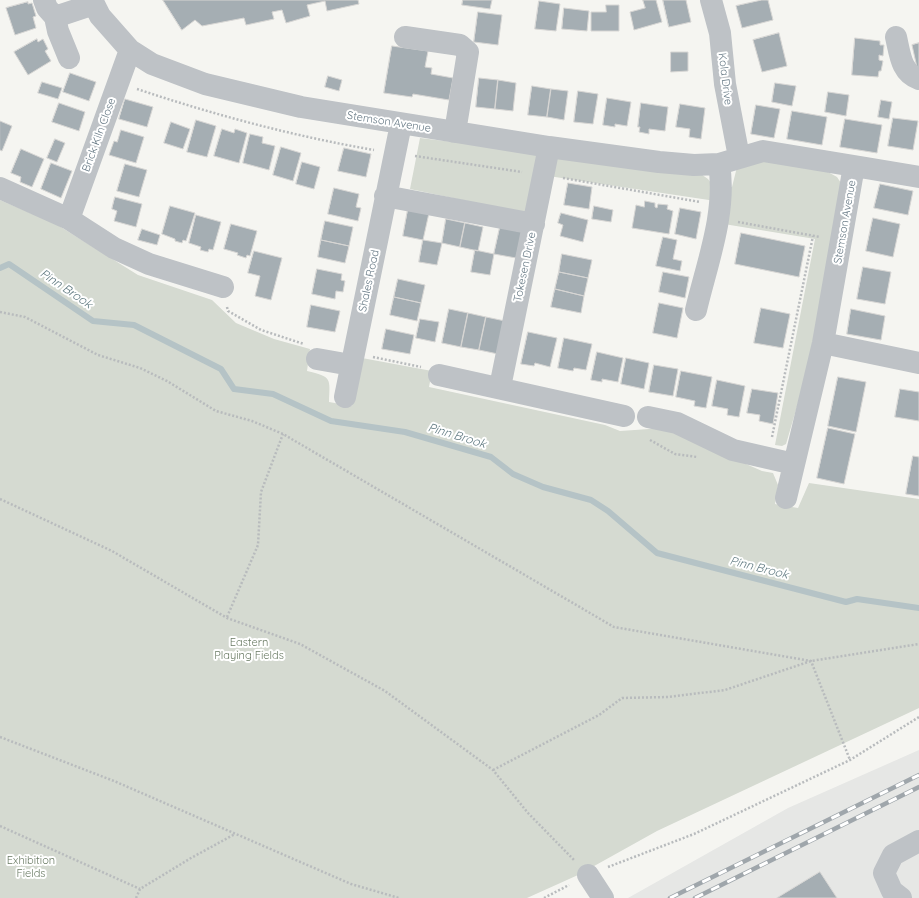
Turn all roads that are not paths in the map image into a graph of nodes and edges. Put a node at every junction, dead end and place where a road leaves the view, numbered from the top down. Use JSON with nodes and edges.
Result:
{"nodes":[{"id":1,"x":711,"y":0,"type":"edge"},
{"id":2,"x":93,"y":2,"type":"edge"},
{"id":3,"x":50,"y":9,"type":"edge"},
{"id":4,"x":406,"y":37,"type":"dead end"},
{"id":5,"x":896,"y":37,"type":"dead end"},
{"id":6,"x":130,"y":50,"type":"junction"},
{"id":7,"x":69,"y":58,"type":"dead end"},
{"id":8,"x":919,"y":79,"type":"edge"},
{"id":9,"x":401,"y":124,"type":"junction"},
{"id":10,"x":455,"y":132,"type":"junction"},
{"id":11,"x":549,"y":147,"type":"junction"},
{"id":12,"x":729,"y":161,"type":"junction"},
{"id":13,"x":854,"y":166,"type":"junction"},
{"id":14,"x":919,"y":177,"type":"edge"},
{"id":15,"x":0,"y":188,"type":"edge"},
{"id":16,"x":385,"y":196,"type":"junction"},
{"id":17,"x":68,"y":219,"type":"junction"},
{"id":18,"x":534,"y":224,"type":"junction"},
{"id":19,"x":223,"y":287,"type":"dead end"},
{"id":20,"x":696,"y":310,"type":"dead end"},
{"id":21,"x":823,"y":343,"type":"junction"},
{"id":22,"x":317,"y":359,"type":"dead end"},
{"id":23,"x":919,"y":363,"type":"edge"},
{"id":24,"x":351,"y":365,"type":"junction"},
{"id":25,"x":439,"y":375,"type":"dead end"},
{"id":26,"x":500,"y":387,"type":"junction"},
{"id":27,"x":346,"y":397,"type":"dead end"},
{"id":28,"x":624,"y":416,"type":"dead end"},
{"id":29,"x":648,"y":417,"type":"dead end"},
{"id":30,"x":794,"y":464,"type":"junction"},
{"id":31,"x":786,"y":498,"type":"dead end"},
{"id":32,"x":919,"y":841,"type":"edge"},
{"id":33,"x":588,"y":875,"type":"road end"},
{"id":34,"x":602,"y":896,"type":"edge"},
{"id":35,"x":901,"y":898,"type":"edge"}],
"edges":[{"from":1,"to":12,"type":"street","name":"Kola Drive"},
{"from":2,"to":3,"type":"street"},
{"from":2,"to":6,"type":"street","name":"Stemson Avenue"},
{"from":3,"to":7,"type":"street"},
{"from":4,"to":10,"type":"street"},
{"from":5,"to":8,"type":"street"},
{"from":6,"to":9,"type":"street","name":"Stemson Avenue"},
{"from":6,"to":17,"type":"street","name":"Brick Kiln Close"},
{"from":9,"to":10,"type":"street","name":"Stemson Avenue"},
{"from":9,"to":16,"type":"street","name":"Shales Road"},
{"from":10,"to":11,"type":"street","name":"Stemson Avenue"},
{"from":11,"to":12,"type":"street","name":"Stemson Avenue"},
{"from":11,"to":18,"type":"street","name":"Tokesen Drive"},
{"from":12,"to":13,"type":"street","name":"Stemson Avenue"},
{"from":12,"to":20,"type":"street"},
{"from":13,"to":14,"type":"street"},
{"from":13,"to":21,"type":"street","name":"Stemson Avenue"},
{"from":15,"to":17,"type":"street"},
{"from":16,"to":18,"type":"street"},
{"from":16,"to":24,"type":"street","name":"Shales Road"},
{"from":17,"to":19,"type":"street"},
{"from":18,"to":26,"type":"street","name":"Tokesen Drive"},
{"from":21,"to":23,"type":"street"},
{"from":21,"to":30,"type":"street","name":"Stemson Avenue"},
{"from":22,"to":24,"type":"street"},
{"from":24,"to":27,"type":"street","name":"Shales Road"},
{"from":25,"to":26,"type":"street"},
{"from":26,"to":28,"type":"street"},
{"from":29,"to":30,"type":"street"},
{"from":30,"to":31,"type":"street","name":"Stemson Avenue"},
{"from":32,"to":35,"type":"street"},
{"from":33,"to":34,"type":"street"}]}
